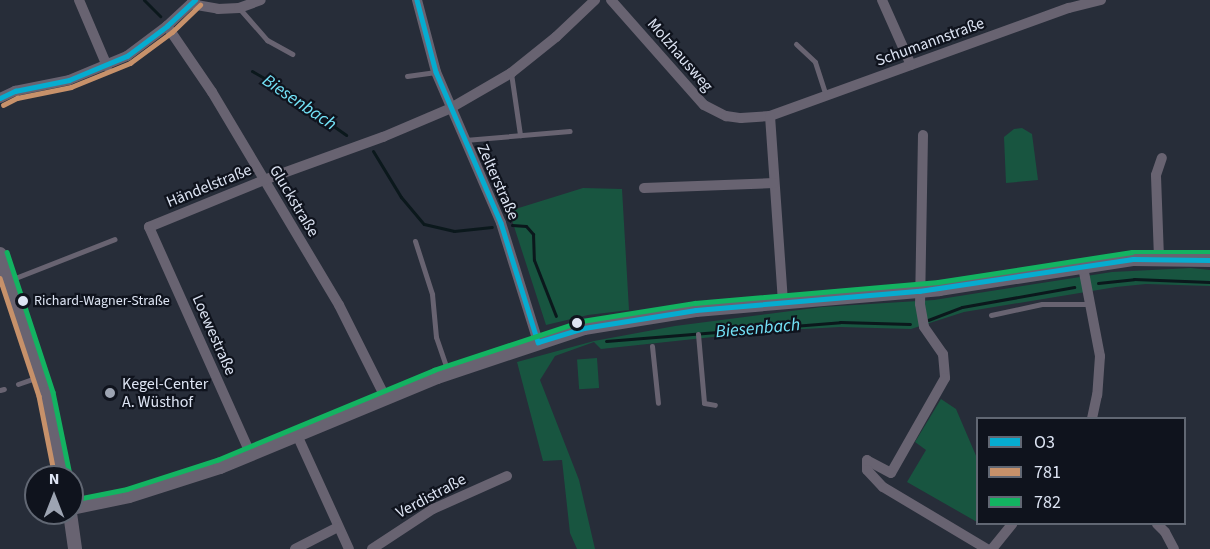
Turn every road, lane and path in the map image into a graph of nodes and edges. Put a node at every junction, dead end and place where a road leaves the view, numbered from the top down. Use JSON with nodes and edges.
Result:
{"nodes":[{"id":1,"x":79,"y":0,"type":"edge"},
{"id":2,"x":261,"y":0,"type":"edge"},
{"id":3,"x":417,"y":0,"type":"edge"},
{"id":4,"x":595,"y":0,"type":"edge"},
{"id":5,"x":610,"y":0,"type":"edge"},
{"id":6,"x":882,"y":0,"type":"edge"},
{"id":7,"x":1101,"y":0,"type":"edge"},
{"id":8,"x":193,"y":2,"type":"edge"},
{"id":9,"x":1067,"y":4,"type":"edge"},
{"id":10,"x":239,"y":8,"type":"junction"},
{"id":11,"x":167,"y":26,"type":"junction"},
{"id":12,"x":796,"y":44,"type":"dead end"},
{"id":13,"x":292,"y":54,"type":"dead end"},
{"id":14,"x":911,"y":65,"type":"junction"},
{"id":15,"x":107,"y":66,"type":"junction"},
{"id":16,"x":436,"y":72,"type":"junction"},
{"id":17,"x":511,"y":73,"type":"junction"},
{"id":18,"x":407,"y":76,"type":"dead end"},
{"id":19,"x":0,"y":90,"type":"edge"},
{"id":20,"x":15,"y":91,"type":"junction"},
{"id":21,"x":826,"y":96,"type":"junction"},
{"id":22,"x":0,"y":98,"type":"edge"},
{"id":23,"x":449,"y":109,"type":"junction"},
{"id":24,"x":770,"y":116,"type":"junction"},
{"id":25,"x":570,"y":131,"type":"dead end"},
{"id":26,"x":520,"y":135,"type":"junction"},
{"id":27,"x":922,"y":135,"type":"dead end"},
{"id":28,"x":463,"y":140,"type":"junction"},
{"id":29,"x":1162,"y":158,"type":"dead end"},
{"id":30,"x":264,"y":180,"type":"junction"},
{"id":31,"x":774,"y":183,"type":"junction"},
{"id":32,"x":644,"y":188,"type":"dead end"},
{"id":33,"x":149,"y":226,"type":"joint"},
{"id":34,"x":115,"y":239,"type":"dead end"},
{"id":35,"x":415,"y":241,"type":"dead end"},
{"id":36,"x":0,"y":254,"type":"edge"},
{"id":37,"x":1159,"y":258,"type":"junction"},
{"id":38,"x":1210,"y":260,"type":"edge"},
{"id":39,"x":1083,"y":267,"type":"junction"},
{"id":40,"x":4,"y":282,"type":"edge"},
{"id":41,"x":919,"y":291,"type":"junction"},
{"id":42,"x":783,"y":303,"type":"junction"},
{"id":43,"x":1090,"y":304,"type":"junction"},
{"id":44,"x":991,"y":315,"type":"dead end"},
{"id":45,"x":698,"y":334,"type":"dead end"},
{"id":46,"x":538,"y":342,"type":"junction"},
{"id":47,"x":652,"y":346,"type":"dead end"},
{"id":48,"x":449,"y":372,"type":"junction"},
{"id":49,"x":40,"y":376,"type":"junction"},
{"id":50,"x":18,"y":384,"type":"dead end"},
{"id":51,"x":385,"y":397,"type":"junction"},
{"id":52,"x":658,"y":403,"type":"dead end"},
{"id":53,"x":715,"y":405,"type":"dead end"},
{"id":54,"x":1092,"y":417,"type":"edge"},
{"id":55,"x":297,"y":435,"type":"junction"},
{"id":56,"x":251,"y":455,"type":"junction"},
{"id":57,"x":60,"y":465,"type":"edge"},
{"id":58,"x":507,"y":476,"type":"dead end"},
{"id":59,"x":84,"y":505,"type":"edge"},
{"id":60,"x":72,"y":525,"type":"edge"},
{"id":61,"x":1011,"y":525,"type":"edge"},
{"id":62,"x":1158,"y":525,"type":"edge"},
{"id":63,"x":338,"y":527,"type":"junction"},
{"id":64,"x":75,"y":549,"type":"edge"},
{"id":65,"x":294,"y":549,"type":"edge"},
{"id":66,"x":349,"y":549,"type":"edge"},
{"id":67,"x":372,"y":549,"type":"edge"},
{"id":68,"x":987,"y":549,"type":"edge"},
{"id":69,"x":992,"y":549,"type":"edge"},
{"id":70,"x":1174,"y":549,"type":"edge"}],
"edges":[{"from":1,"to":15,"type":"street"},
{"from":2,"to":10,"type":"street"},
{"from":3,"to":16,"type":"street","name":"Zelterstraße"},
{"from":4,"to":17,"type":"street","name":"Händelstraße"},
{"from":5,"to":24,"type":"street","name":"Molzhausweg"},
{"from":6,"to":14,"type":"street"},
{"from":7,"to":9,"type":"street","name":"Schumannstraße"},
{"from":8,"to":10,"type":"street"},
{"from":8,"to":11,"type":"street"},
{"from":9,"to":14,"type":"street","name":"Schumannstraße"},
{"from":10,"to":13,"type":"lane"},
{"from":11,"to":15,"type":"street"},
{"from":11,"to":30,"type":"street","name":"Gluckstraße"},
{"from":12,"to":21,"type":"lane"},
{"from":14,"to":21,"type":"street","name":"Schumannstraße"},
{"from":15,"to":20,"type":"street"},
{"from":16,"to":18,"type":"lane"},
{"from":16,"to":23,"type":"street","name":"Zelterstraße"},
{"from":17,"to":23,"type":"street","name":"Händelstraße"},
{"from":17,"to":26,"type":"lane"},
{"from":19,"to":20,"type":"street"},
{"from":20,"to":22,"type":"street"},
{"from":21,"to":24,"type":"street","name":"Schumannstraße"},
{"from":23,"to":28,"type":"street","name":"Zelterstraße"},
{"from":23,"to":30,"type":"street","name":"Händelstraße"},
{"from":24,"to":31,"type":"street"},
{"from":25,"to":26,"type":"lane"},
{"from":26,"to":28,"type":"lane"},
{"from":27,"to":41,"type":"street"},
{"from":28,"to":46,"type":"street","name":"Zelterstraße"},
{"from":29,"to":37,"type":"street"},
{"from":30,"to":33,"type":"street","name":"Händelstraße"},
{"from":30,"to":51,"type":"street","name":"Gluckstraße"},
{"from":31,"to":32,"type":"street"},
{"from":31,"to":42,"type":"street"},
{"from":33,"to":56,"type":"street","name":"Loewestraße"},
{"from":34,"to":40,"type":"lane"},
{"from":35,"to":48,"type":"lane"},
{"from":36,"to":40,"type":"street"},
{"from":37,"to":38,"type":"street"},
{"from":37,"to":39,"type":"street"},
{"from":39,"to":41,"type":"street"},
{"from":39,"to":43,"type":"street"},
{"from":40,"to":49,"type":"street"},
{"from":41,"to":42,"type":"street"},
{"from":41,"to":68,"type":"street"},
{"from":42,"to":46,"type":"street"},
{"from":43,"to":44,"type":"lane"},
{"from":43,"to":54,"type":"street"},
{"from":45,"to":53,"type":"lane"},
{"from":46,"to":48,"type":"street"},
{"from":47,"to":52,"type":"lane"},
{"from":48,"to":51,"type":"street"},
{"from":49,"to":50,"type":"lane"},
{"from":49,"to":57,"type":"street"},
{"from":51,"to":55,"type":"street"},
{"from":55,"to":56,"type":"street"},
{"from":55,"to":63,"type":"street"},
{"from":56,"to":59,"type":"street"},
{"from":58,"to":67,"type":"street","name":"Verdistraße"},
{"from":60,"to":64,"type":"street"},
{"from":61,"to":69,"type":"street"},
{"from":62,"to":70,"type":"street"},
{"from":63,"to":65,"type":"street"},
{"from":63,"to":66,"type":"street"}]}
